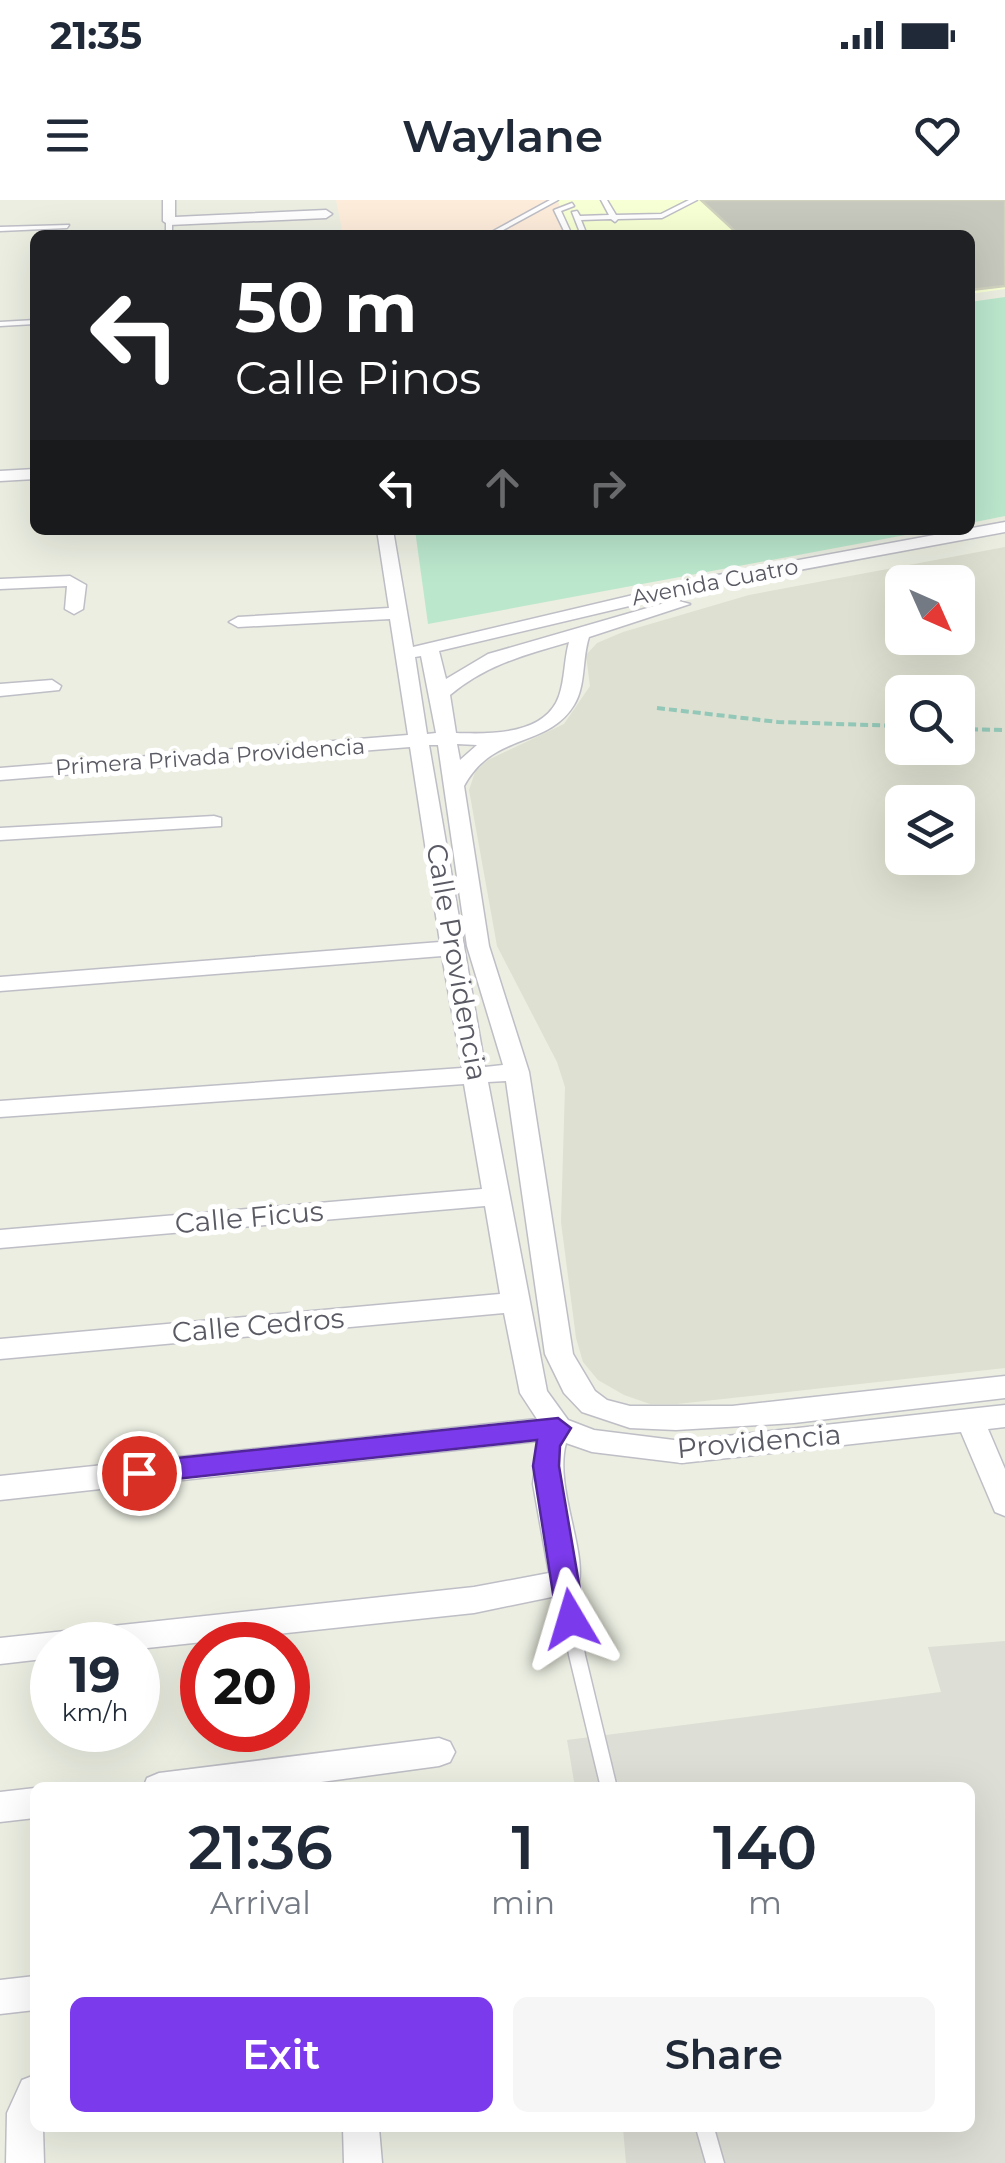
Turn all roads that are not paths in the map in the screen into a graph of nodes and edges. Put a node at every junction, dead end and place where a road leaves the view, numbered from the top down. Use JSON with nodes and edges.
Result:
{"nodes":[{"id":1,"x":169,"y":200,"type":"edge"},
{"id":2,"x":554,"y":200,"type":"edge"},
{"id":3,"x":604,"y":200,"type":"edge"},
{"id":4,"x":694,"y":200,"type":"edge"},
{"id":5,"x":571,"y":202,"type":"edge"},
{"id":6,"x":325,"y":207,"type":"edge"},
{"id":7,"x":244,"y":211,"type":"junction"},
{"id":8,"x":577,"y":218,"type":"junction"},
{"id":9,"x":615,"y":220,"type":"junction"},
{"id":10,"x":67,"y":226,"type":"dead end"},
{"id":11,"x":169,"y":228,"type":"edge"},
{"id":12,"x":0,"y":230,"type":"edge"},
{"id":13,"x":245,"y":230,"type":"edge"},
{"id":14,"x":498,"y":230,"type":"edge"},
{"id":15,"x":567,"y":230,"type":"edge"},
{"id":16,"x":582,"y":230,"type":"edge"},
{"id":17,"x":30,"y":322,"type":"edge"},
{"id":18,"x":0,"y":324,"type":"edge"},
{"id":19,"x":30,"y":474,"type":"edge"},
{"id":20,"x":0,"y":476,"type":"edge"},
{"id":21,"x":1005,"y":527,"type":"edge"},
{"id":22,"x":975,"y":533,"type":"edge"},
{"id":23,"x":385,"y":535,"type":"edge"},
{"id":24,"x":962,"y":535,"type":"edge"},
{"id":25,"x":1005,"y":539,"type":"edge"},
{"id":26,"x":0,"y":584,"type":"edge"},
{"id":27,"x":74,"y":609,"type":"dead end"},
{"id":28,"x":238,"y":622,"type":"dead end"},
{"id":29,"x":580,"y":635,"type":"junction"},
{"id":30,"x":408,"y":637,"type":"junction"},
{"id":31,"x":52,"y":686,"type":"dead end"},
{"id":32,"x":0,"y":690,"type":"edge"},
{"id":33,"x":440,"y":693,"type":"junction"},
{"id":34,"x":447,"y":738,"type":"junction"},
{"id":35,"x":492,"y":740,"type":"junction"},
{"id":36,"x":420,"y":741,"type":"junction"},
{"id":37,"x":0,"y":774,"type":"edge"},
{"id":38,"x":453,"y":788,"type":"junction"},
{"id":39,"x":214,"y":822,"type":"dead end"},
{"id":40,"x":0,"y":834,"type":"edge"},
{"id":41,"x":452,"y":948,"type":"junction"},
{"id":42,"x":0,"y":984,"type":"edge"},
{"id":43,"x":517,"y":1072,"type":"junction"},
{"id":44,"x":476,"y":1074,"type":"junction"},
{"id":45,"x":0,"y":1109,"type":"edge"},
{"id":46,"x":499,"y":1196,"type":"junction"},
{"id":47,"x":0,"y":1239,"type":"edge"},
{"id":48,"x":516,"y":1302,"type":"junction"},
{"id":49,"x":0,"y":1349,"type":"edge"},
{"id":50,"x":1005,"y":1388,"type":"edge"},
{"id":51,"x":1005,"y":1416,"type":"edge"},
{"id":52,"x":970,"y":1419,"type":"junction"},
{"id":53,"x":558,"y":1428,"type":"junction"},
{"id":54,"x":0,"y":1488,"type":"edge"},
{"id":55,"x":1005,"y":1504,"type":"edge"},
{"id":56,"x":565,"y":1583,"type":"junction"},
{"id":57,"x":160,"y":1634,"type":"edge"},
{"id":58,"x":30,"y":1648,"type":"edge"},
{"id":59,"x":0,"y":1651,"type":"edge"},
{"id":60,"x":439,"y":1752,"type":"dead end"},
{"id":61,"x":206,"y":1782,"type":"edge"},
{"id":62,"x":606,"y":1782,"type":"edge"},
{"id":63,"x":30,"y":1804,"type":"edge"},
{"id":64,"x":0,"y":1807,"type":"edge"},
{"id":65,"x":30,"y":1994,"type":"edge"},
{"id":66,"x":0,"y":1997,"type":"edge"},
{"id":67,"x":30,"y":2103,"type":"edge"},
{"id":68,"x":361,"y":2132,"type":"edge"},
{"id":69,"x":706,"y":2132,"type":"edge"},
{"id":70,"x":25,"y":2163,"type":"edge"},
{"id":71,"x":364,"y":2163,"type":"edge"},
{"id":72,"x":715,"y":2163,"type":"edge"}],
"edges":[{"from":1,"to":11,"type":"street"},
{"from":2,"to":14,"type":"lane"},
{"from":3,"to":9,"type":"lane"},
{"from":4,"to":9,"type":"lane"},
{"from":5,"to":8,"type":"lane"},
{"from":5,"to":15,"type":"lane"},
{"from":6,"to":7,"type":"street"},
{"from":7,"to":11,"type":"street"},
{"from":7,"to":13,"type":"street"},
{"from":8,"to":9,"type":"lane"},
{"from":8,"to":16,"type":"lane"},
{"from":10,"to":12,"type":"lane"},
{"from":17,"to":18,"type":"lane"},
{"from":19,"to":20,"type":"street"},
{"from":21,"to":22,"type":"street","name":"Avenida Cuatro"},
{"from":23,"to":30,"type":"street","name":"Calle Providencia"},
{"from":24,"to":30,"type":"street","name":"Avenida Cuatro"},
{"from":25,"to":29,"type":"street","name":"Avenida Cuatro"},
{"from":26,"to":27,"type":"street"},
{"from":28,"to":30,"type":"street","name":"Avenida Cuatro"},
{"from":29,"to":33,"type":"street","name":"Avenida Cuatro"},
{"from":29,"to":35,"type":"street"},
{"from":30,"to":33,"type":"street","name":"Calle Providencia"},
{"from":30,"to":36,"type":"street","name":"Calle Providencia"},
{"from":31,"to":32,"type":"street"},
{"from":33,"to":34,"type":"street","name":"Calle Providencia"},
{"from":34,"to":35,"type":"street","name":"Primera Privada Providencia"},
{"from":34,"to":36,"type":"street","name":"Primera Privada Providencia"},
{"from":34,"to":38,"type":"street","name":"Calle Providencia"},
{"from":35,"to":38,"type":"street"},
{"from":36,"to":37,"type":"street","name":"Primera Privada Providencia"},
{"from":36,"to":41,"type":"street","name":"Calle Providencia"},
{"from":38,"to":43,"type":"street","name":"Calle Providencia"},
{"from":39,"to":40,"type":"street"},
{"from":41,"to":42,"type":"street"},
{"from":41,"to":44,"type":"street","name":"Calle Providencia"},
{"from":43,"to":44,"type":"street"},
{"from":43,"to":50,"type":"street","name":"Calle Providencia"},
{"from":44,"to":45,"type":"street"},
{"from":44,"to":46,"type":"street","name":"Calle Providencia"},
{"from":46,"to":47,"type":"street","name":"Calle Ficus"},
{"from":46,"to":48,"type":"street","name":"Calle Providencia"},
{"from":48,"to":49,"type":"street","name":"Calle Cedros"},
{"from":48,"to":53,"type":"street","name":"Calle Providencia"},
{"from":51,"to":52,"type":"street","name":"Providencia"},
{"from":52,"to":53,"type":"street","name":"Providencia"},
{"from":52,"to":55,"type":"street"},
{"from":53,"to":54,"type":"street"},
{"from":53,"to":56,"type":"street"},
{"from":56,"to":57,"type":"street"},
{"from":56,"to":62,"type":"lane"},
{"from":58,"to":59,"type":"street"},
{"from":60,"to":61,"type":"street"},
{"from":63,"to":64,"type":"street"},
{"from":65,"to":66,"type":"street"},
{"from":67,"to":70,"type":"street"},
{"from":68,"to":71,"type":"street"},
{"from":69,"to":72,"type":"lane"}]}
